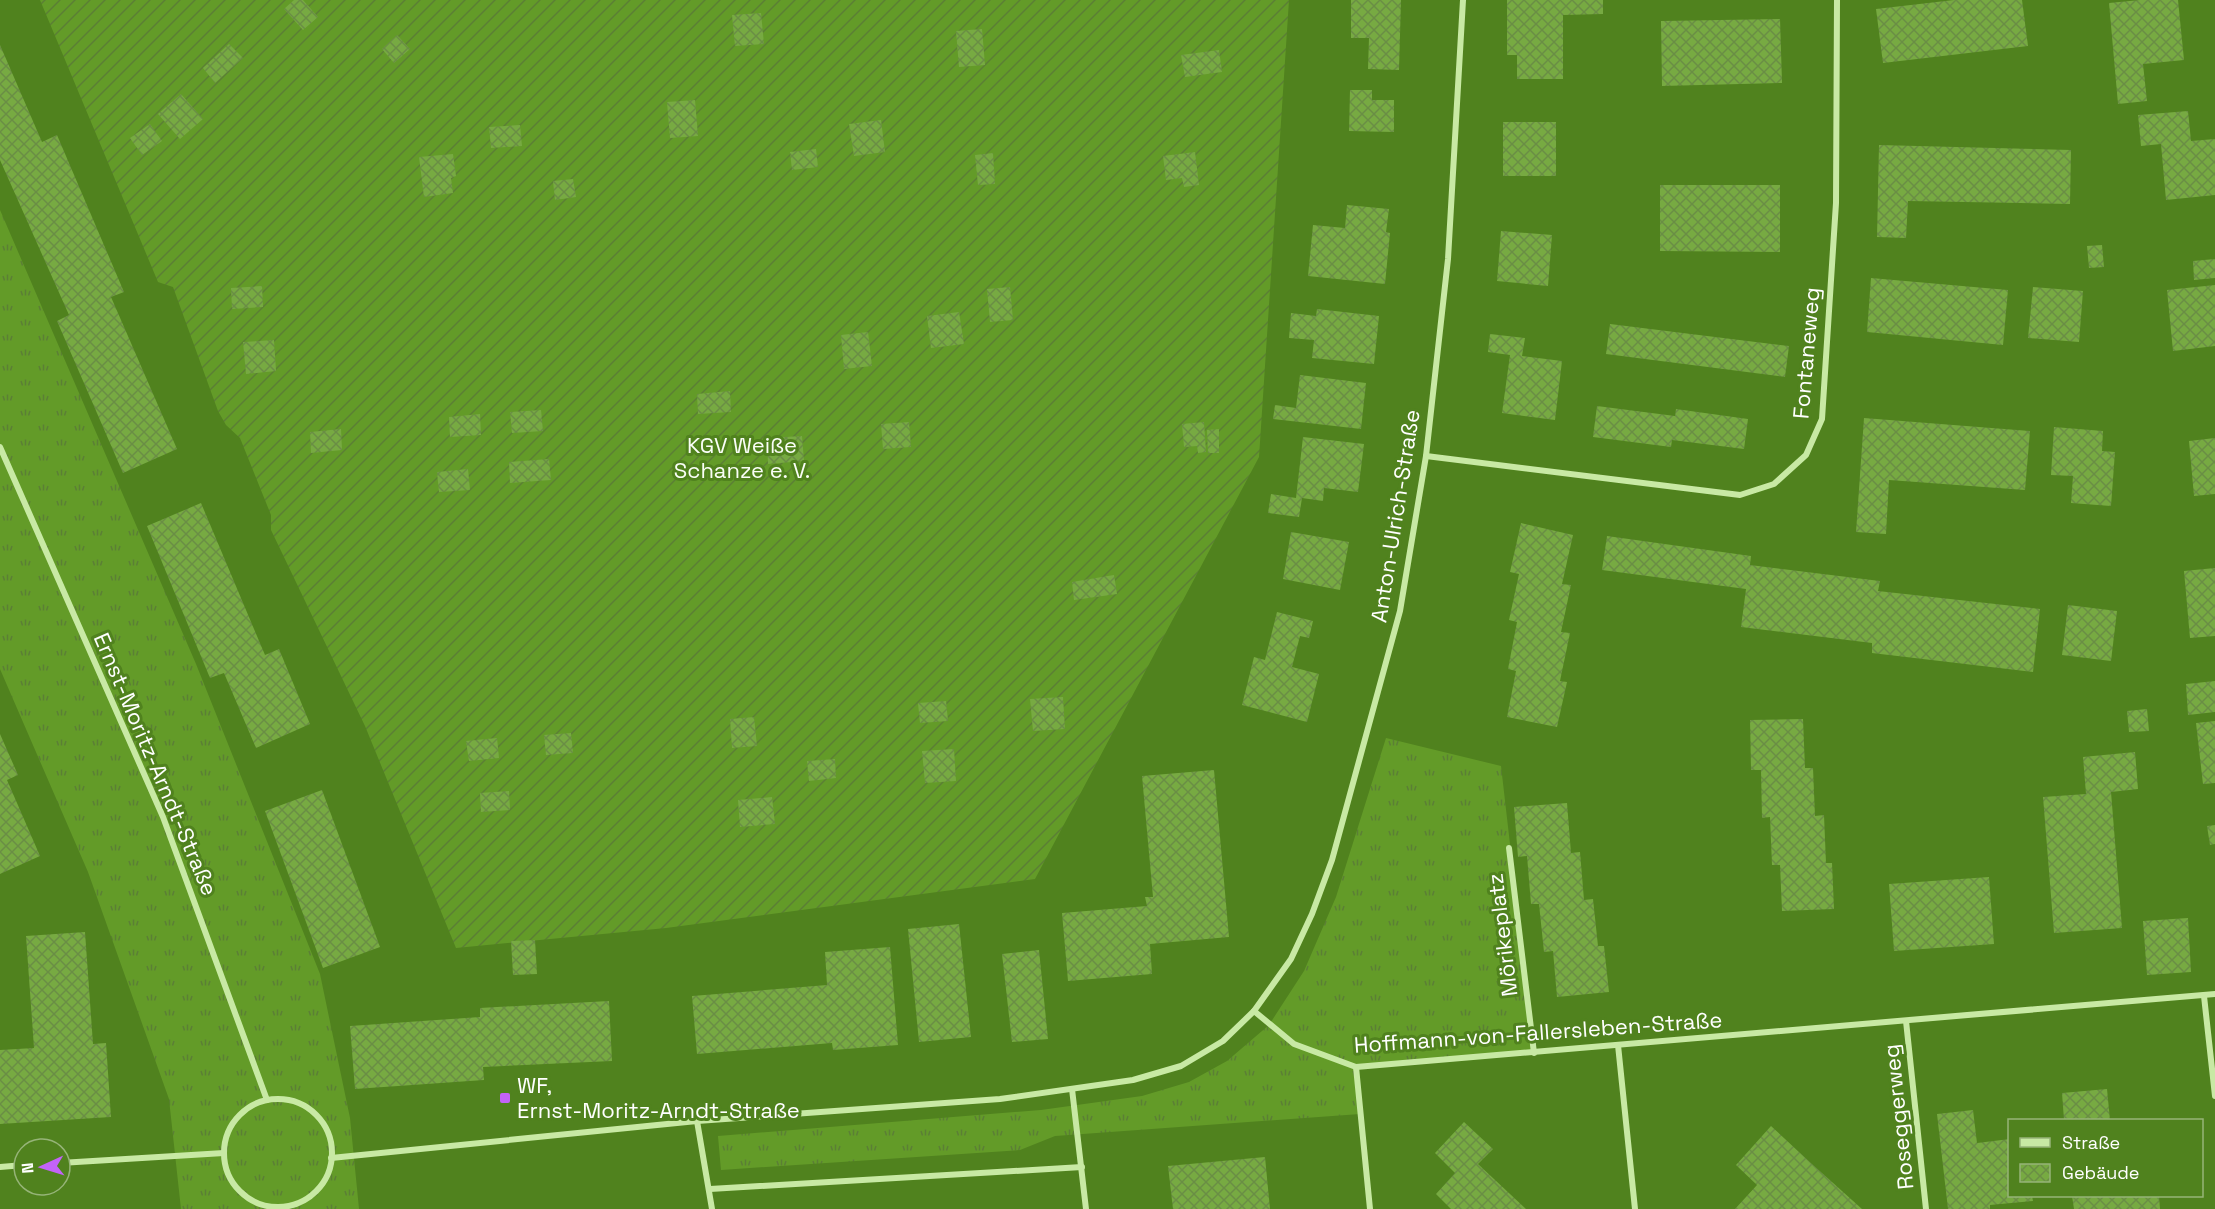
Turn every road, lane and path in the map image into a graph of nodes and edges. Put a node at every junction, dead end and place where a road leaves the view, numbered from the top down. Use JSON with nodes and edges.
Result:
{"nodes":[{"id":1,"x":1463,"y":0,"type":"edge"},
{"id":2,"x":1837,"y":0,"type":"edge"},
{"id":3,"x":0,"y":447,"type":"edge"},
{"id":4,"x":1426,"y":456,"type":"junction"},
{"id":5,"x":1509,"y":848,"type":"dead end"},
{"id":6,"x":2215,"y":994,"type":"edge"},
{"id":7,"x":2204,"y":996,"type":"junction"},
{"id":8,"x":1254,"y":1011,"type":"junction"},
{"id":9,"x":1906,"y":1021,"type":"junction"},
{"id":10,"x":1618,"y":1045,"type":"junction"},
{"id":11,"x":1534,"y":1053,"type":"junction"},
{"id":12,"x":1356,"y":1067,"type":"junction"},
{"id":13,"x":1072,"y":1089,"type":"junction"},
{"id":14,"x":2215,"y":1096,"type":"edge"},
{"id":15,"x":267,"y":1101,"type":"junction"},
{"id":16,"x":697,"y":1121,"type":"junction"},
{"id":17,"x":224,"y":1153,"type":"junction"},
{"id":18,"x":332,"y":1158,"type":"junction"},
{"id":19,"x":72,"y":1162,"type":"edge"},
{"id":20,"x":1082,"y":1167,"type":"junction"},
{"id":21,"x":710,"y":1188,"type":"junction"},
{"id":22,"x":285,"y":1208,"type":"edge"},
{"id":23,"x":712,"y":1209,"type":"edge"},
{"id":24,"x":1086,"y":1209,"type":"edge"},
{"id":25,"x":1370,"y":1209,"type":"edge"},
{"id":26,"x":1635,"y":1209,"type":"edge"},
{"id":27,"x":1926,"y":1209,"type":"edge"}],
"edges":[{"from":1,"to":4,"type":"street","name":"Anton-Ulrich-Straße"},
{"from":2,"to":4,"type":"street","name":"Fontaneweg"},
{"from":3,"to":15,"type":"street","name":"Ernst-Moritz-Arndt-Straße"},
{"from":4,"to":8,"type":"street","name":"Anton-Ulrich-Straße"},
{"from":5,"to":11,"type":"street","name":"Mörikeplatz"},
{"from":6,"to":7,"type":"street","name":"Hoffmann-von-Fallersleben-Straße"},
{"from":7,"to":9,"type":"street","name":"Hoffmann-von-Fallersleben-Straße"},
{"from":7,"to":14,"type":"street"},
{"from":8,"to":12,"type":"street","name":"Hoffmann-von-Fallersleben-Straße"},
{"from":8,"to":13,"type":"street"},
{"from":9,"to":10,"type":"street","name":"Hoffmann-von-Fallersleben-Straße"},
{"from":9,"to":27,"type":"street","name":"Roseggerweg"},
{"from":10,"to":11,"type":"street","name":"Hoffmann-von-Fallersleben-Straße"},
{"from":10,"to":26,"type":"street"},
{"from":11,"to":12,"type":"street","name":"Hoffmann-von-Fallersleben-Straße"},
{"from":12,"to":25,"type":"street"},
{"from":13,"to":16,"type":"street"},
{"from":13,"to":20,"type":"street"},
{"from":15,"to":17,"type":"street"},
{"from":15,"to":18,"type":"street"},
{"from":16,"to":18,"type":"street"},
{"from":16,"to":21,"type":"street"},
{"from":17,"to":19,"type":"street"},
{"from":17,"to":22,"type":"street"},
{"from":18,"to":22,"type":"street"},
{"from":20,"to":21,"type":"street"},
{"from":20,"to":24,"type":"street"},
{"from":21,"to":23,"type":"street"}]}
